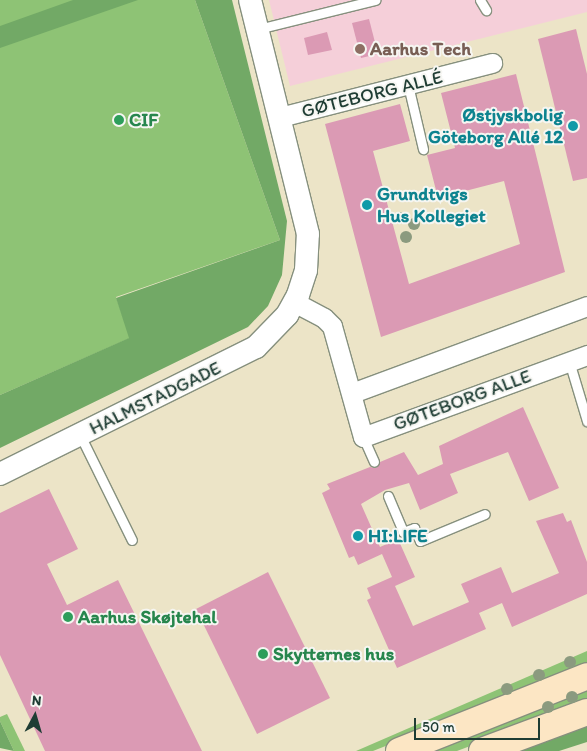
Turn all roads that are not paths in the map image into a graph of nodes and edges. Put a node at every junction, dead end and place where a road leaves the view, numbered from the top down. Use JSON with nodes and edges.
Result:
{"nodes":[{"id":1,"x":250,"y":0,"type":"edge"},
{"id":2,"x":375,"y":0,"type":"edge"},
{"id":3,"x":480,"y":0,"type":"edge"},
{"id":4,"x":486,"y":10,"type":"dead end"},
{"id":5,"x":258,"y":29,"type":"junction"},
{"id":6,"x":492,"y":63,"type":"dead end"},
{"id":7,"x":408,"y":85,"type":"junction"},
{"id":8,"x":280,"y":117,"type":"junction"},
{"id":9,"x":424,"y":149,"type":"dead end"},
{"id":10,"x":294,"y":302,"type":"junction"},
{"id":11,"x":587,"y":306,"type":"edge"},
{"id":12,"x":587,"y":355,"type":"edge"},
{"id":13,"x":569,"y":361,"type":"junction"},
{"id":14,"x":352,"y":393,"type":"junction"},
{"id":15,"x":587,"y":421,"type":"edge"},
{"id":16,"x":80,"y":434,"type":"junction"},
{"id":17,"x":363,"y":437,"type":"junction"},
{"id":18,"x":374,"y":462,"type":"dead end"},
{"id":19,"x":0,"y":474,"type":"edge"},
{"id":20,"x":388,"y":496,"type":"dead end"},
{"id":21,"x":485,"y":514,"type":"dead end"},
{"id":22,"x":132,"y":540,"type":"dead end"},
{"id":23,"x":587,"y":676,"type":"edge"},
{"id":24,"x":587,"y":712,"type":"edge"},
{"id":25,"x":399,"y":751,"type":"edge"},
{"id":26,"x":482,"y":751,"type":"edge"}],
"edges":[{"from":1,"to":5,"type":"street","name":"HALMSTADGADE"},
{"from":2,"to":5,"type":"lane"},
{"from":3,"to":4,"type":"lane"},
{"from":5,"to":8,"type":"street","name":"HALMSTADGADE"},
{"from":6,"to":7,"type":"street","name":"GØTEBORG ALLÉ"},
{"from":7,"to":8,"type":"street","name":"GØTEBORG ALLÉ"},
{"from":7,"to":9,"type":"lane"},
{"from":8,"to":10,"type":"street","name":"HALMSTADGADE"},
{"from":10,"to":14,"type":"street"},
{"from":10,"to":16,"type":"street","name":"HALMSTADGADE"},
{"from":11,"to":14,"type":"street"},
{"from":12,"to":13,"type":"street","name":"GØTEBORG ALLE"},
{"from":13,"to":15,"type":"lane"},
{"from":13,"to":17,"type":"street","name":"GØTEBORG ALLE"},
{"from":14,"to":17,"type":"street"},
{"from":16,"to":19,"type":"street","name":"HALMSTADGADE"},
{"from":16,"to":22,"type":"lane"},
{"from":17,"to":18,"type":"lane"},
{"from":20,"to":21,"type":"lane"},
{"from":23,"to":25,"type":"main road"},
{"from":24,"to":26,"type":"main road"}]}
